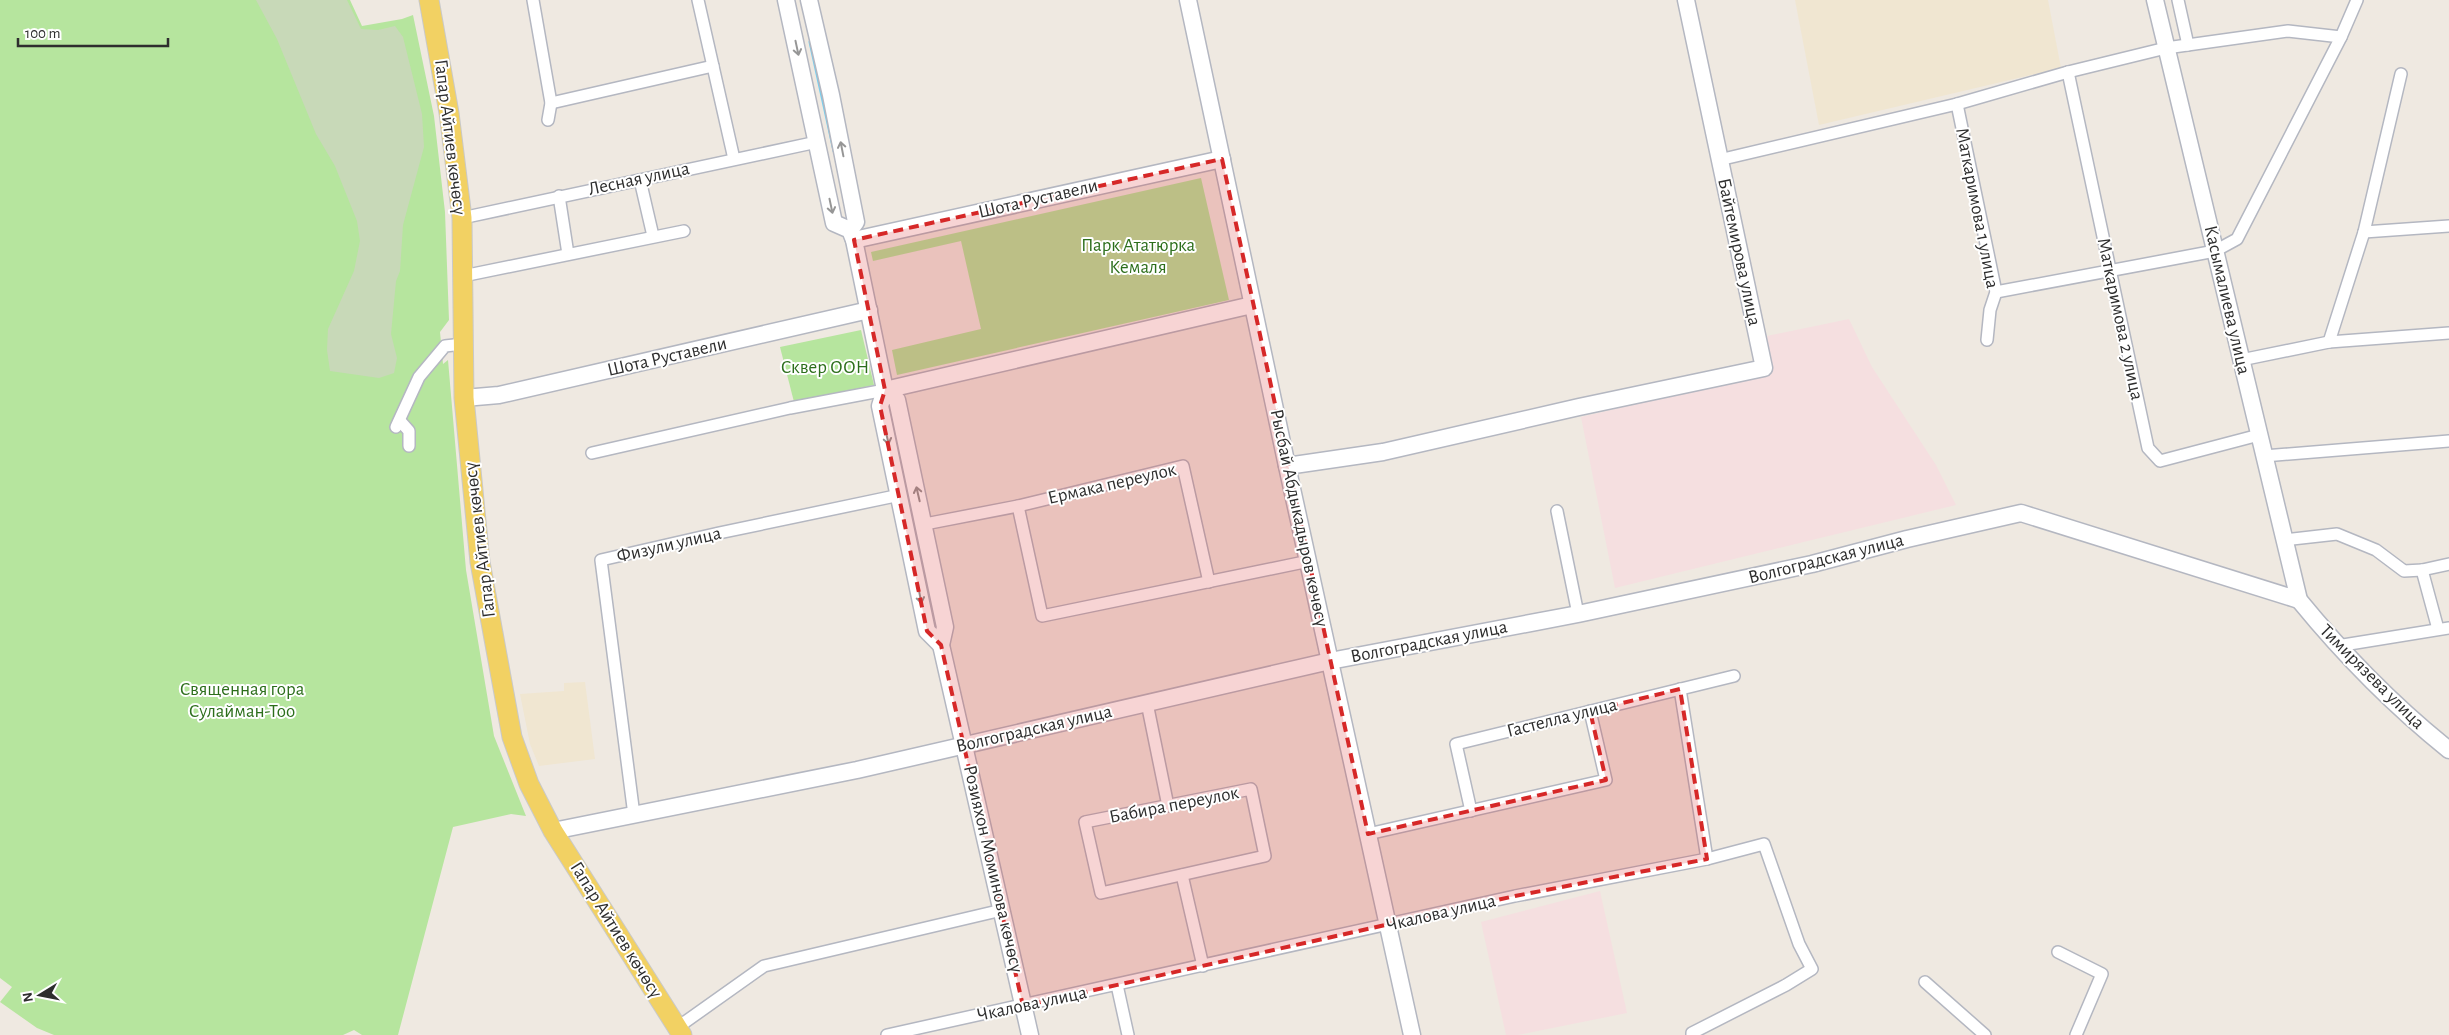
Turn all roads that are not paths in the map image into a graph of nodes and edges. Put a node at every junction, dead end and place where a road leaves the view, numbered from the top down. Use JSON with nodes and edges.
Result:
{"nodes":[{"id":1,"x":429,"y":0,"type":"edge"},
{"id":2,"x":533,"y":0,"type":"edge"},
{"id":3,"x":698,"y":0,"type":"edge"},
{"id":4,"x":786,"y":0,"type":"edge"},
{"id":5,"x":809,"y":0,"type":"edge"},
{"id":6,"x":1188,"y":0,"type":"edge"},
{"id":7,"x":1686,"y":0,"type":"edge"},
{"id":8,"x":2155,"y":0,"type":"edge"},
{"id":9,"x":2178,"y":0,"type":"edge"},
{"id":10,"x":2357,"y":0,"type":"edge"},
{"id":11,"x":2341,"y":37,"type":"junction"},
{"id":12,"x":2188,"y":45,"type":"junction"},
{"id":13,"x":2166,"y":48,"type":"junction"},
{"id":14,"x":713,"y":66,"type":"junction"},
{"id":15,"x":2068,"y":72,"type":"junction"},
{"id":16,"x":2401,"y":74,"type":"dead end"},
{"id":17,"x":551,"y":103,"type":"junction"},
{"id":18,"x":1957,"y":104,"type":"junction"},
{"id":19,"x":548,"y":120,"type":"dead end"},
{"id":20,"x":818,"y":142,"type":"junction"},
{"id":21,"x":1222,"y":158,"type":"junction"},
{"id":22,"x":734,"y":159,"type":"junction"},
{"id":23,"x":1719,"y":160,"type":"junction"},
{"id":24,"x":640,"y":180,"type":"junction"},
{"id":25,"x":559,"y":196,"type":"junction"},
{"id":26,"x":462,"y":218,"type":"junction"},
{"id":27,"x":2449,"y":226,"type":"edge"},
{"id":28,"x":684,"y":231,"type":"dead end"},
{"id":29,"x":2364,"y":232,"type":"junction"},
{"id":30,"x":852,"y":235,"type":"junction"},
{"id":31,"x":653,"y":236,"type":"junction"},
{"id":32,"x":2215,"y":250,"type":"junction"},
{"id":33,"x":568,"y":254,"type":"junction"},
{"id":34,"x":2110,"y":272,"type":"junction"},
{"id":35,"x":463,"y":276,"type":"junction"},
{"id":36,"x":1996,"y":292,"type":"junction"},
{"id":37,"x":1252,"y":305,"type":"junction"},
{"id":38,"x":868,"y":310,"type":"junction"},
{"id":39,"x":2449,"y":333,"type":"edge"},
{"id":40,"x":1987,"y":340,"type":"dead end"},
{"id":41,"x":2329,"y":342,"type":"junction"},
{"id":42,"x":463,"y":344,"type":"junction"},
{"id":43,"x":2241,"y":360,"type":"junction"},
{"id":44,"x":885,"y":390,"type":"junction"},
{"id":45,"x":464,"y":398,"type":"junction"},
{"id":46,"x":2259,"y":435,"type":"junction"},
{"id":47,"x":2449,"y":441,"type":"edge"},
{"id":48,"x":409,"y":446,"type":"dead end"},
{"id":49,"x":592,"y":452,"type":"dead end"},
{"id":50,"x":2264,"y":456,"type":"junction"},
{"id":51,"x":1287,"y":466,"type":"junction"},
{"id":52,"x":900,"y":495,"type":"junction"},
{"id":53,"x":1018,"y":506,"type":"junction"},
{"id":54,"x":1557,"y":511,"type":"dead end"},
{"id":55,"x":925,"y":524,"type":"junction"},
{"id":56,"x":2284,"y":540,"type":"junction"},
{"id":57,"x":1309,"y":561,"type":"junction"},
{"id":58,"x":2449,"y":564,"type":"edge"},
{"id":59,"x":2422,"y":570,"type":"junction"},
{"id":60,"x":1209,"y":582,"type":"junction"},
{"id":61,"x":2298,"y":600,"type":"junction"},
{"id":62,"x":1578,"y":614,"type":"junction"},
{"id":63,"x":2443,"y":628,"type":"edge"},
{"id":64,"x":941,"y":645,"type":"junction"},
{"id":65,"x":2337,"y":646,"type":"junction"},
{"id":66,"x":1330,"y":661,"type":"junction"},
{"id":67,"x":1734,"y":676,"type":"dead end"},
{"id":68,"x":1680,"y":689,"type":"junction"},
{"id":69,"x":1147,"y":703,"type":"junction"},
{"id":70,"x":1590,"y":711,"type":"junction"},
{"id":71,"x":965,"y":744,"type":"junction"},
{"id":72,"x":2449,"y":750,"type":"edge"},
{"id":73,"x":1168,"y":806,"type":"junction"},
{"id":74,"x":1470,"y":811,"type":"junction"},
{"id":75,"x":634,"y":815,"type":"junction"},
{"id":76,"x":553,"y":831,"type":"junction"},
{"id":77,"x":1368,"y":834,"type":"junction"},
{"id":78,"x":1707,"y":859,"type":"junction"},
{"id":79,"x":1182,"y":875,"type":"junction"},
{"id":80,"x":1002,"y":910,"type":"junction"},
{"id":81,"x":1387,"y":925,"type":"junction"},
{"id":82,"x":2058,"y":952,"type":"dead end"},
{"id":83,"x":1203,"y":966,"type":"junction"},
{"id":84,"x":1925,"y":982,"type":"dead end"},
{"id":85,"x":1118,"y":985,"type":"junction"},
{"id":86,"x":1023,"y":1006,"type":"junction"},
{"id":87,"x":680,"y":1031,"type":"edge"},
{"id":88,"x":908,"y":1033,"type":"edge"},
{"id":89,"x":887,"y":1035,"type":"edge"},
{"id":90,"x":1030,"y":1035,"type":"edge"},
{"id":91,"x":1128,"y":1035,"type":"edge"},
{"id":92,"x":1412,"y":1035,"type":"edge"},
{"id":93,"x":1692,"y":1035,"type":"edge"},
{"id":94,"x":1985,"y":1035,"type":"edge"},
{"id":95,"x":2076,"y":1035,"type":"edge"}],
"edges":[{"from":1,"to":26,"type":"main road","name":"Гапар Айтиев көчөсү"},
{"from":2,"to":17,"type":"street"},
{"from":3,"to":14,"type":"street"},
{"from":4,"to":20,"type":"street","one_way":true},
{"from":30,"to":5,"type":"street","name":"Розияхон Моминова көчөсү","one_way":true},
{"from":6,"to":21,"type":"street","name":"Рысбай Абдыкадыров көчөсү"},
{"from":7,"to":23,"type":"street","name":"Байтемирова улица"},
{"from":8,"to":13,"type":"street","name":"Касымалиева улица"},
{"from":9,"to":12,"type":"street"},
{"from":10,"to":11,"type":"street"},
{"from":11,"to":12,"type":"street"},
{"from":11,"to":32,"type":"street"},
{"from":12,"to":13,"type":"street"},
{"from":13,"to":15,"type":"street"},
{"from":13,"to":32,"type":"street","name":"Касымалиева улица"},
{"from":14,"to":17,"type":"street"},
{"from":14,"to":22,"type":"street"},
{"from":15,"to":18,"type":"street"},
{"from":15,"to":34,"type":"street","name":"Маткаримова 2 улица"},
{"from":16,"to":29,"type":"street"},
{"from":17,"to":19,"type":"street"},
{"from":18,"to":23,"type":"street"},
{"from":18,"to":36,"type":"street","name":"Маткаримова 1 улица"},
{"from":20,"to":22,"type":"street","name":"Лесная улица"},
{"from":20,"to":30,"type":"street","one_way":true},
{"from":21,"to":30,"type":"street","name":"Шота Руставели"},
{"from":21,"to":37,"type":"street","name":"Рысбай Абдыкадыров көчөсү"},
{"from":22,"to":24,"type":"street","name":"Лесная улица"},
{"from":23,"to":51,"type":"street","name":"Байтемирова улица"},
{"from":24,"to":25,"type":"street","name":"Лесная улица"},
{"from":24,"to":31,"type":"street"},
{"from":25,"to":26,"type":"street","name":"Лесная улица"},
{"from":25,"to":33,"type":"street"},
{"from":26,"to":35,"type":"main road","name":"Гапар Айтиев көчөсү"},
{"from":27,"to":29,"type":"street"},
{"from":28,"to":31,"type":"street"},
{"from":29,"to":41,"type":"street"},
{"from":30,"to":38,"type":"street","name":"Розияхон Моминова көчөсү"},
{"from":31,"to":33,"type":"street"},
{"from":32,"to":34,"type":"street"},
{"from":32,"to":43,"type":"street","name":"Касымалиева улица"},
{"from":33,"to":35,"type":"street"},
{"from":34,"to":36,"type":"street"},
{"from":34,"to":46,"type":"street","name":"Маткаримова 2 улица"},
{"from":35,"to":42,"type":"main road","name":"Гапар Айтиев көчөсү"},
{"from":36,"to":40,"type":"street","name":"Маткаримова 1 улица"},
{"from":37,"to":44,"type":"street"},
{"from":37,"to":51,"type":"street","name":"Рысбай Абдыкадыров көчөсү"},
{"from":38,"to":44,"type":"street","name":"Розияхон Моминова көчөсү"},
{"from":38,"to":45,"type":"street","name":"Шота Руставели"},
{"from":39,"to":41,"type":"street"},
{"from":41,"to":43,"type":"street"},
{"from":42,"to":45,"type":"main road","name":"Гапар Айтиев көчөсү"},
{"from":42,"to":48,"type":"street"},
{"from":43,"to":46,"type":"street","name":"Касымалиева улица"},
{"from":44,"to":49,"type":"street"},
{"from":44,"to":52,"type":"street","name":"Розияхон Моминова көчөсү","one_way":true},
{"from":55,"to":44,"type":"street","name":"Розияхон Моминова көчөсү","one_way":true},
{"from":45,"to":76,"type":"main road","name":"Гапар Айтиев көчөсү"},
{"from":46,"to":50,"type":"street","name":"Касымалиева улица"},
{"from":47,"to":50,"type":"street"},
{"from":50,"to":56,"type":"street","name":"Касымалиева улица"},
{"from":51,"to":57,"type":"street","name":"Рысбай Абдыкадыров көчөсү"},
{"from":52,"to":64,"type":"street","name":"Розияхон Моминова көчөсү","one_way":true},
{"from":52,"to":75,"type":"street","name":"Физули улица"},
{"from":53,"to":55,"type":"street","name":"Ермака переулок"},
{"from":53,"to":60,"type":"street"},
{"from":53,"to":60,"type":"street","name":"Ермака переулок"},
{"from":54,"to":62,"type":"street"},
{"from":55,"to":64,"type":"street","name":"Розияхон Моминова көчөсү"},
{"from":56,"to":59,"type":"street"},
{"from":56,"to":61,"type":"street","name":"Касымалиева улица"},
{"from":57,"to":60,"type":"street"},
{"from":57,"to":66,"type":"street","name":"Рысбай Абдыкадыров көчөсү"},
{"from":58,"to":59,"type":"street"},
{"from":59,"to":63,"type":"street"},
{"from":61,"to":62,"type":"street","name":"Волгоградская улица"},
{"from":61,"to":65,"type":"street","name":"Тимирязева улица"},
{"from":62,"to":66,"type":"street","name":"Волгоградская улица"},
{"from":63,"to":65,"type":"street"},
{"from":64,"to":71,"type":"street","name":"Розияхон Моминова көчөсү"},
{"from":65,"to":72,"type":"street","name":"Тимирязева улица"},
{"from":66,"to":69,"type":"street","name":"Волгоградская улица"},
{"from":66,"to":77,"type":"street","name":"Рысбай Абдыкадыров көчөсү"},
{"from":67,"to":68,"type":"street","name":"Гастелла улица"},
{"from":68,"to":70,"type":"street","name":"Гастелла улица"},
{"from":68,"to":78,"type":"street"},
{"from":69,"to":71,"type":"street","name":"Волгоградская улица"},
{"from":69,"to":73,"type":"street"},
{"from":70,"to":74,"type":"street","name":"Гастелла улица"},
{"from":70,"to":74,"type":"street"},
{"from":71,"to":75,"type":"street","name":"Волгоградская улица"},
{"from":71,"to":80,"type":"street","name":"Розияхон Моминова көчөсү"},
{"from":73,"to":79,"type":"street","name":"Бабира переулок"},
{"from":73,"to":79,"type":"street","name":"Бабира переулок"},
{"from":74,"to":77,"type":"street"},
{"from":75,"to":76,"type":"street","name":"Волгоградская улица"},
{"from":76,"to":87,"type":"main road","name":"Гапар Айтиев көчөсү"},
{"from":77,"to":81,"type":"street","name":"Рысбай Абдыкадыров көчөсү"},
{"from":78,"to":81,"type":"street","name":"Чкалова улица"},
{"from":78,"to":93,"type":"street","name":"Чкалова улица"},
{"from":79,"to":83,"type":"street"},
{"from":80,"to":86,"type":"street","name":"Розияхон Моминова көчөсү"},
{"from":80,"to":87,"type":"street"},
{"from":81,"to":83,"type":"street","name":"Чкалова улица"},
{"from":81,"to":92,"type":"street","name":"Рысбай Абдыкадыров көчөсү"},
{"from":82,"to":95,"type":"street"},
{"from":83,"to":85,"type":"street","name":"Чкалова улица"},
{"from":84,"to":94,"type":"street"},
{"from":85,"to":86,"type":"street","name":"Чкалова улица"},
{"from":85,"to":91,"type":"street"},
{"from":86,"to":88,"type":"street","name":"Чкалова улица"},
{"from":86,"to":90,"type":"street","name":"Розияхон Моминова көчөсү"},
{"from":88,"to":89,"type":"street","name":"Чкалова улица"}]}
